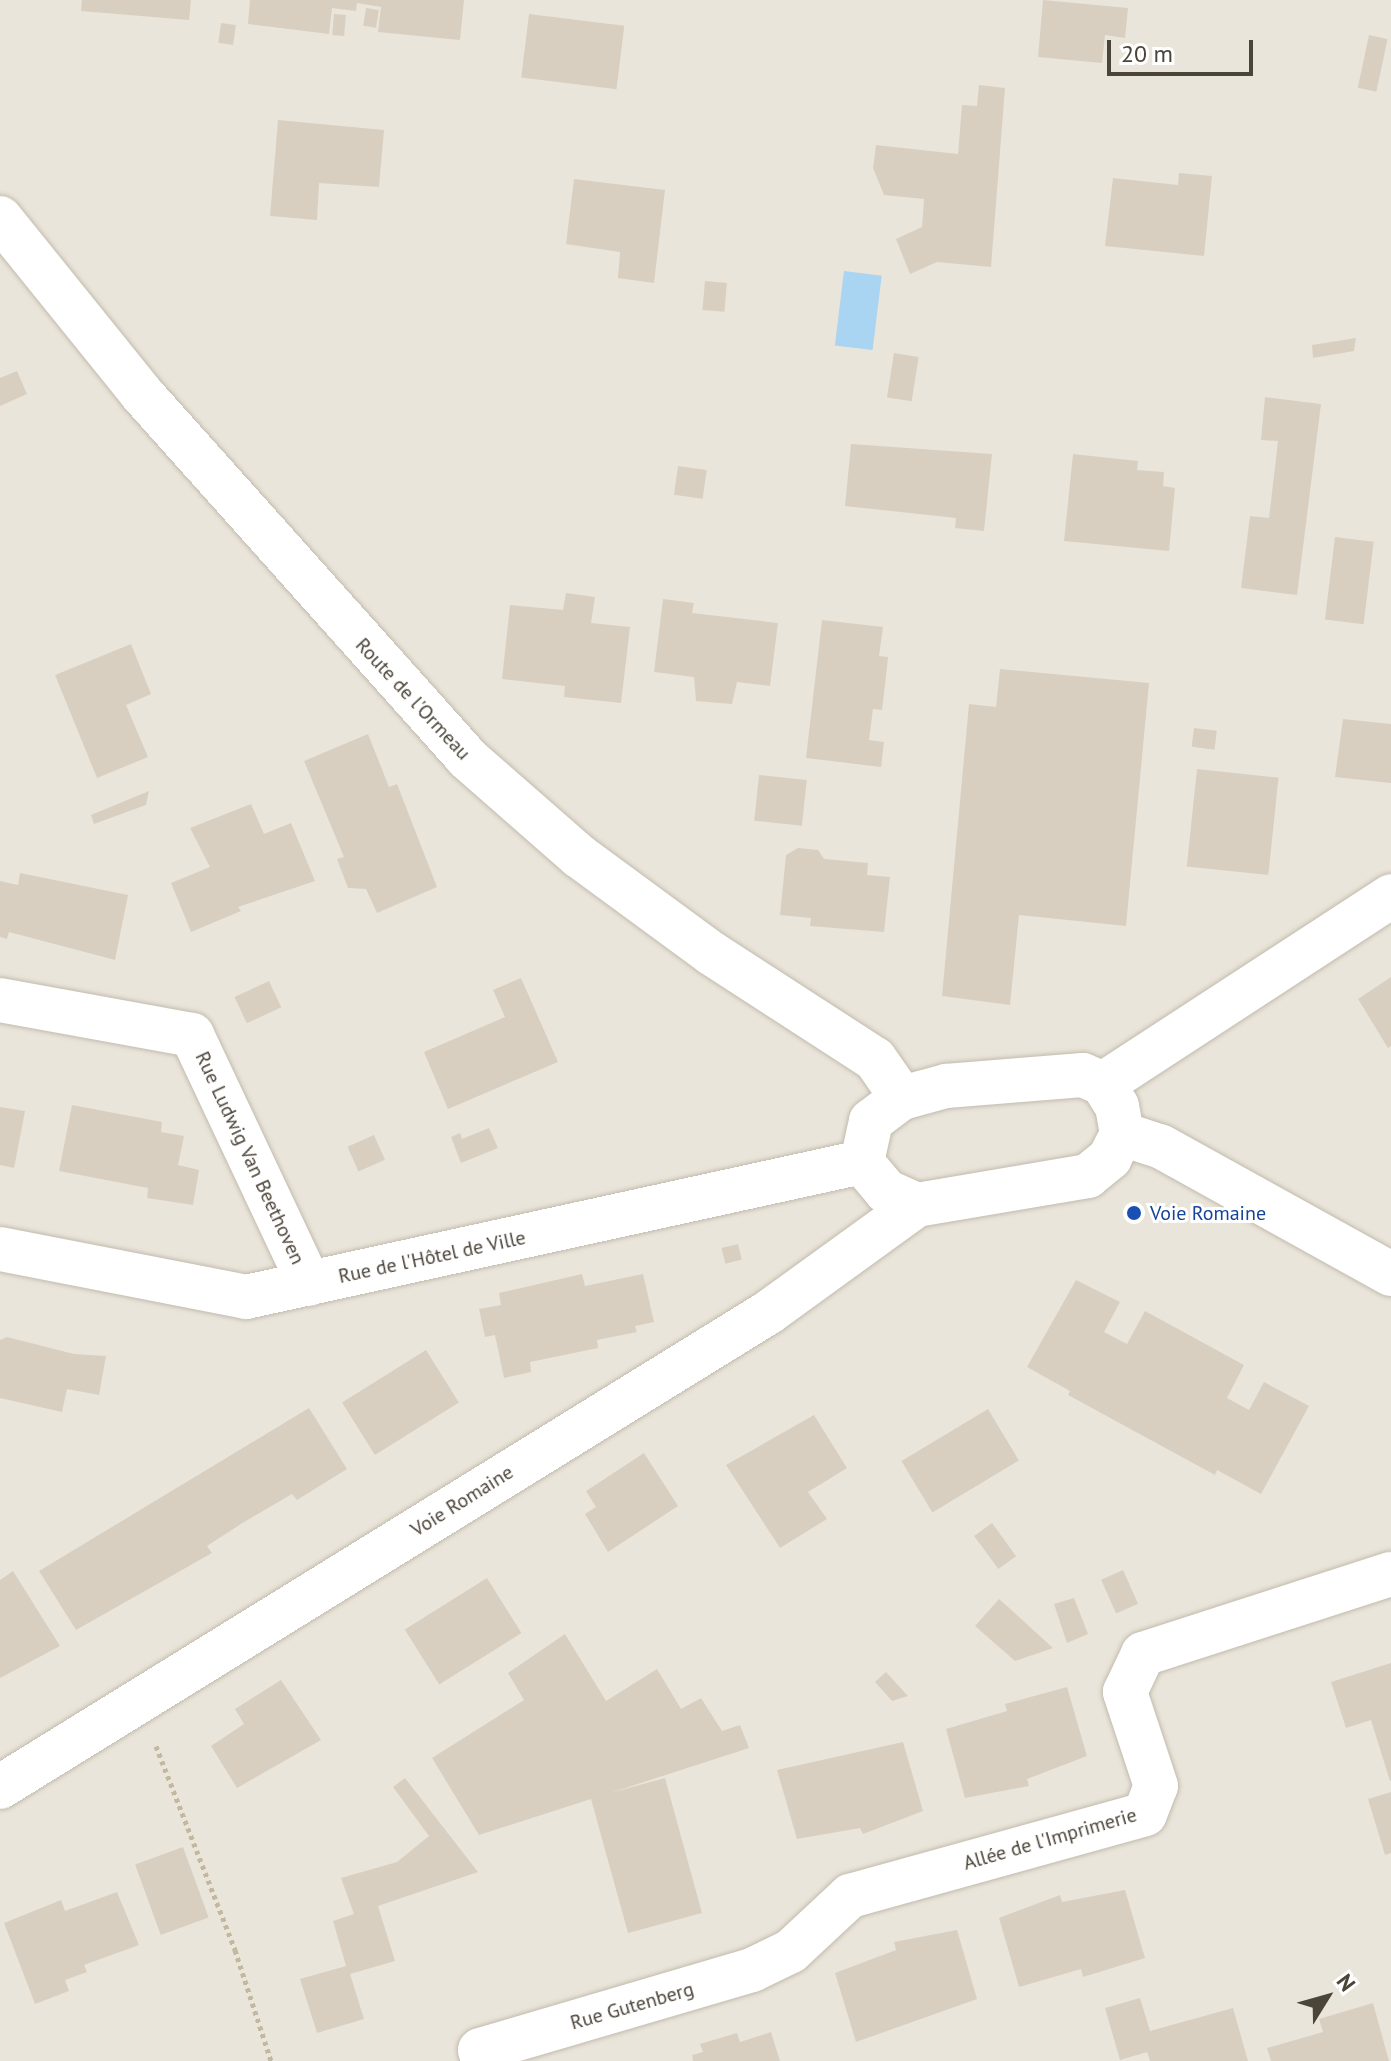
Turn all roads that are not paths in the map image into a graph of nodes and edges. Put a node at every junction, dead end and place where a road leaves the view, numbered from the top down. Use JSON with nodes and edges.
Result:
{"nodes":[{"id":1,"x":0,"y":218,"type":"edge"},
{"id":2,"x":1391,"y":896,"type":"edge"},
{"id":3,"x":0,"y":1000,"type":"edge"},
{"id":4,"x":1103,"y":1084,"type":"junction"},
{"id":5,"x":902,"y":1098,"type":"junction"},
{"id":6,"x":1122,"y":1134,"type":"junction"},
{"id":7,"x":862,"y":1162,"type":"junction"},
{"id":8,"x":917,"y":1205,"type":"junction"},
{"id":9,"x":0,"y":1249,"type":"edge"},
{"id":10,"x":1391,"y":1274,"type":"edge"},
{"id":11,"x":309,"y":1284,"type":"junction"},
{"id":12,"x":1391,"y":1574,"type":"edge"},
{"id":13,"x":0,"y":1787,"type":"edge"},
{"id":14,"x":791,"y":1951,"type":"joint"},
{"id":15,"x":483,"y":2061,"type":"edge"}],
"edges":[{"from":1,"to":5,"type":"street","name":"Route de l'Ormeau"},
{"from":2,"to":4,"type":"street"},
{"from":3,"to":11,"type":"street","name":"Rue Ludwig Van Beethoven"},
{"from":4,"to":5,"type":"street"},
{"from":4,"to":6,"type":"street"},
{"from":5,"to":7,"type":"street"},
{"from":6,"to":8,"type":"street"},
{"from":6,"to":10,"type":"street"},
{"from":7,"to":8,"type":"street"},
{"from":7,"to":11,"type":"street","name":"Rue de l'Hôtel de Ville"},
{"from":8,"to":13,"type":"street","name":"Voie Romaine"},
{"from":9,"to":11,"type":"street","name":"Rue de l'Hôtel de Ville"},
{"from":12,"to":14,"type":"street","name":"Allée de l'Imprimerie"},
{"from":14,"to":15,"type":"street","name":"Rue Gutenberg"}]}
